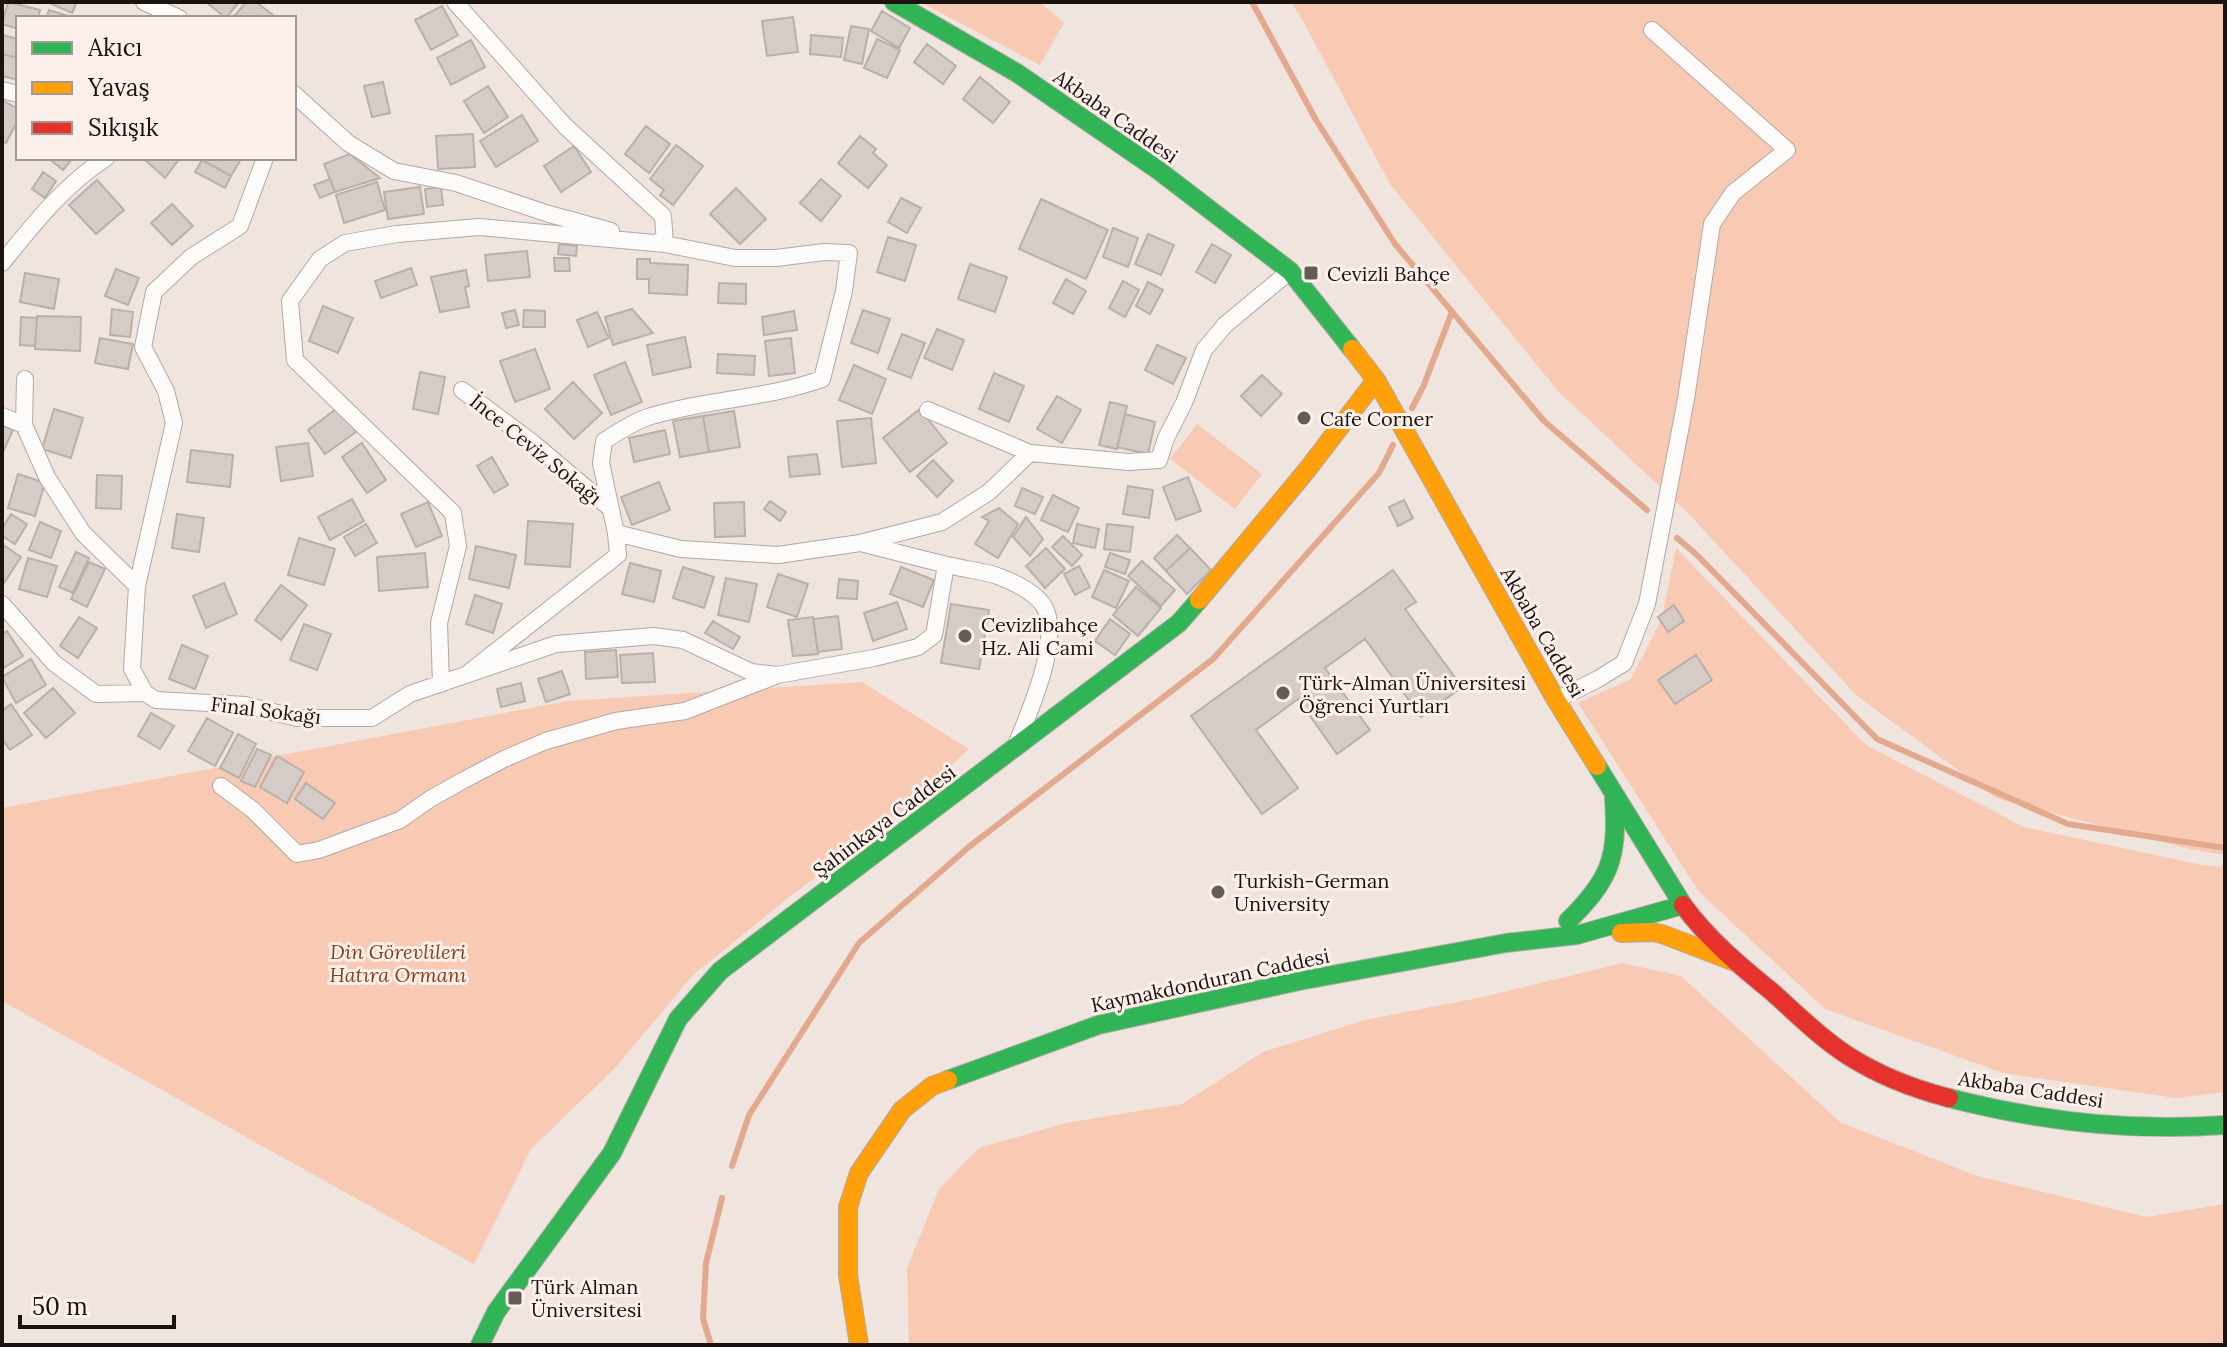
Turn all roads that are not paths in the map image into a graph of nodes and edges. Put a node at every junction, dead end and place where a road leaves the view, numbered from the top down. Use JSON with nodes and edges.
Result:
{"nodes":[{"id":1,"x":144,"y":2,"type":"edge"},
{"id":2,"x":455,"y":2,"type":"edge"},
{"id":3,"x":894,"y":2,"type":"edge"},
{"id":4,"x":175,"y":16,"type":"edge"},
{"id":5,"x":1652,"y":30,"type":"dead end"},
{"id":6,"x":296,"y":96,"type":"edge"},
{"id":7,"x":103,"y":160,"type":"edge"},
{"id":8,"x":264,"y":160,"type":"edge"},
{"id":9,"x":665,"y":244,"type":"junction"},
{"id":10,"x":2,"y":263,"type":"edge"},
{"id":11,"x":1290,"y":271,"type":"junction"},
{"id":12,"x":25,"y":379,"type":"dead end"},
{"id":13,"x":1376,"y":380,"type":"junction"},
{"id":14,"x":462,"y":390,"type":"dead end"},
{"id":15,"x":928,"y":410,"type":"dead end"},
{"id":16,"x":2,"y":416,"type":"edge"},
{"id":17,"x":24,"y":425,"type":"junction"},
{"id":18,"x":1030,"y":453,"type":"junction"},
{"id":19,"x":610,"y":508,"type":"junction"},
{"id":20,"x":616,"y":533,"type":"junction"},
{"id":21,"x":860,"y":543,"type":"junction"},
{"id":22,"x":946,"y":565,"type":"junction"},
{"id":23,"x":137,"y":586,"type":"junction"},
{"id":24,"x":2,"y":604,"type":"edge"},
{"id":25,"x":467,"y":674,"type":"junction"},
{"id":26,"x":777,"y":675,"type":"junction"},
{"id":27,"x":441,"y":684,"type":"junction"},
{"id":28,"x":145,"y":693,"type":"junction"},
{"id":29,"x":1556,"y":700,"type":"junction"},
{"id":30,"x":1014,"y":749,"type":"junction"},
{"id":31,"x":221,"y":786,"type":"dead end"},
{"id":32,"x":1614,"y":795,"type":"junction"},
{"id":33,"x":1637,"y":900,"type":"dead end"},
{"id":34,"x":1683,"y":905,"type":"junction"},
{"id":35,"x":1573,"y":928,"type":"junction"},
{"id":36,"x":1735,"y":962,"type":"junction"},
{"id":37,"x":2225,"y":1125,"type":"edge"},
{"id":38,"x":480,"y":1345,"type":"edge"},
{"id":39,"x":859,"y":1345,"type":"edge"}],
"edges":[{"from":1,"to":4,"type":"street"},
{"from":2,"to":9,"type":"street"},
{"from":3,"to":11,"type":"main road","name":"Akbaba Caddesi"},
{"from":5,"to":29,"type":"street"},
{"from":6,"to":9,"type":"street"},
{"from":7,"to":10,"type":"street"},
{"from":8,"to":23,"type":"street"},
{"from":9,"to":19,"type":"street"},
{"from":9,"to":27,"type":"street"},
{"from":11,"to":13,"type":"main road","name":"Akbaba Caddesi"},
{"from":11,"to":18,"type":"street"},
{"from":12,"to":17,"type":"street"},
{"from":13,"to":29,"type":"main road","name":"Akbaba Caddesi"},
{"from":13,"to":30,"type":"main road","name":"Şahinkaya Caddesi"},
{"from":14,"to":19,"type":"street","name":"İnce Ceviz Sokağı"},
{"from":15,"to":18,"type":"street"},
{"from":16,"to":17,"type":"street"},
{"from":17,"to":23,"type":"street"},
{"from":18,"to":21,"type":"street"},
{"from":19,"to":20,"type":"street"},
{"from":20,"to":21,"type":"street"},
{"from":20,"to":25,"type":"street"},
{"from":21,"to":22,"type":"street"},
{"from":22,"to":26,"type":"street","name":"Final Sokağı"},
{"from":22,"to":30,"type":"street"},
{"from":23,"to":28,"type":"street"},
{"from":24,"to":28,"type":"street","name":"Final Sokağı"},
{"from":25,"to":26,"type":"street","name":"Final Sokağı"},
{"from":25,"to":27,"type":"street","name":"Final Sokağı"},
{"from":26,"to":31,"type":"street"},
{"from":27,"to":28,"type":"street","name":"Final Sokağı"},
{"from":29,"to":32,"type":"main road","name":"Akbaba Caddesi"},
{"from":30,"to":38,"type":"main road","name":"Şahinkaya Caddesi"},
{"from":32,"to":34,"type":"main road","name":"Akbaba Caddesi"},
{"from":32,"to":35,"type":"main road"},
{"from":33,"to":35,"type":"main road"},
{"from":34,"to":35,"type":"main road"},
{"from":34,"to":36,"type":"main road","name":"Akbaba Caddesi"},
{"from":35,"to":36,"type":"main road"},
{"from":35,"to":39,"type":"main road","name":"Kaymakdonduran Caddesi"},
{"from":36,"to":37,"type":"main road","name":"Akbaba Caddesi"}]}
